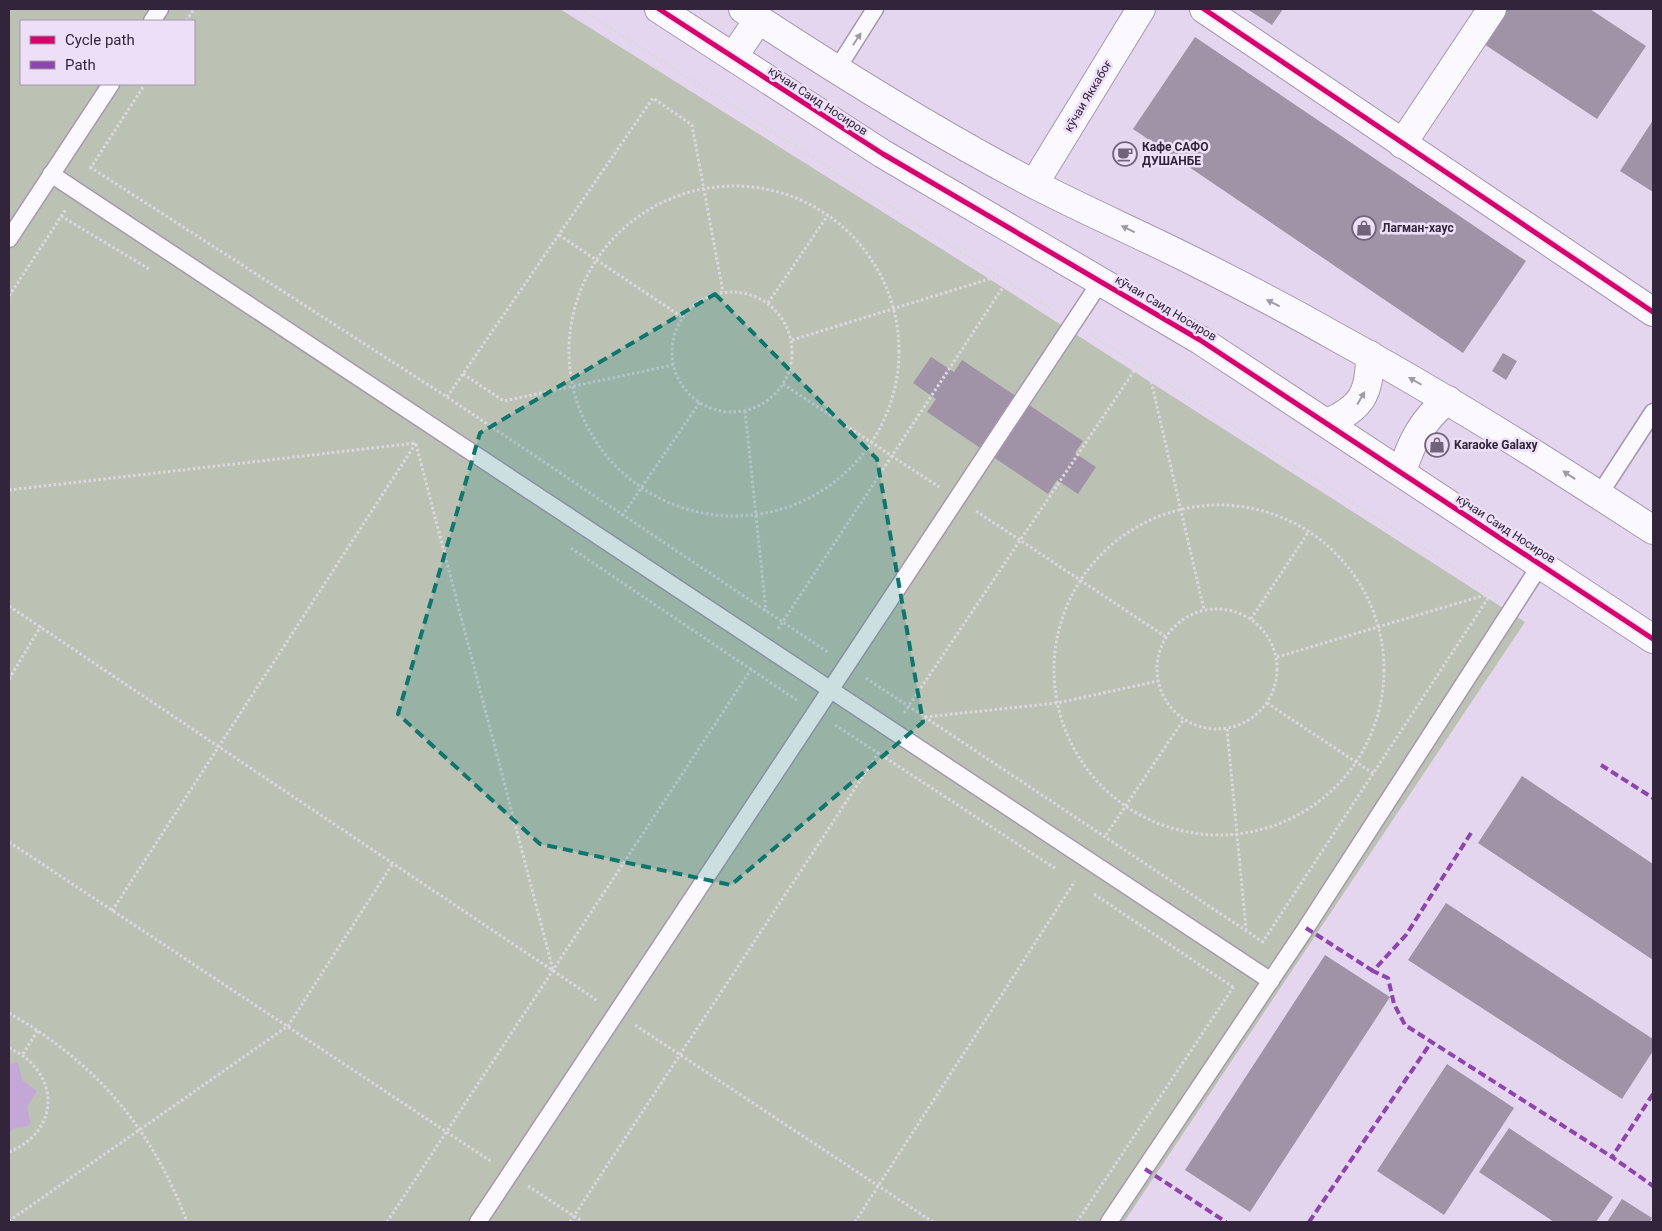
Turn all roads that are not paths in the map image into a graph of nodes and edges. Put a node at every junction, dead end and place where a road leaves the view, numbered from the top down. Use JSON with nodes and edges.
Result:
{"nodes":[{"id":1,"x":160,"y":9,"type":"edge"},
{"id":2,"x":660,"y":9,"type":"edge"},
{"id":3,"x":875,"y":9,"type":"edge"},
{"id":4,"x":1141,"y":9,"type":"edge"},
{"id":5,"x":1204,"y":9,"type":"edge"},
{"id":6,"x":1492,"y":9,"type":"edge"},
{"id":7,"x":750,"y":12,"type":"edge"},
{"id":8,"x":153,"y":20,"type":"edge"},
{"id":9,"x":733,"y":57,"type":"junction"},
{"id":10,"x":837,"y":69,"type":"junction"},
{"id":11,"x":110,"y":85,"type":"edge"},
{"id":12,"x":1402,"y":144,"type":"junction"},
{"id":13,"x":51,"y":174,"type":"junction"},
{"id":14,"x":1034,"y":184,"type":"junction"},
{"id":15,"x":9,"y":239,"type":"edge"},
{"id":16,"x":1101,"y":281,"type":"junction"},
{"id":17,"x":1653,"y":312,"type":"edge"},
{"id":18,"x":1370,"y":355,"type":"junction"},
{"id":19,"x":1448,"y":400,"type":"junction"},
{"id":20,"x":1653,"y":412,"type":"edge"},
{"id":21,"x":1327,"y":423,"type":"junction"},
{"id":22,"x":1402,"y":472,"type":"junction"},
{"id":23,"x":1599,"y":495,"type":"junction"},
{"id":24,"x":1653,"y":530,"type":"edge"},
{"id":25,"x":1541,"y":564,"type":"junction"},
{"id":26,"x":1653,"y":639,"type":"edge"},
{"id":27,"x":831,"y":689,"type":"junction"},
{"id":28,"x":1271,"y":981,"type":"junction"},
{"id":29,"x":478,"y":1222,"type":"edge"},
{"id":30,"x":1109,"y":1222,"type":"edge"}],
"edges":[{"from":1,"to":8,"type":"lane"},
{"from":2,"to":9,"type":"street","name":"кӯчаи Саид Носиров"},
{"from":10,"to":3,"type":"lane","one_way":true},
{"from":4,"to":14,"type":"street","name":"кӯчаи Яккабоғ"},
{"from":5,"to":12,"type":"street"},
{"from":6,"to":12,"type":"street"},
{"from":7,"to":9,"type":"street"},
{"from":7,"to":10,"type":"street"},
{"from":9,"to":16,"type":"street","name":"кӯчаи Саид Носиров"},
{"from":10,"to":14,"type":"street"},
{"from":11,"to":13,"type":"lane"},
{"from":12,"to":17,"type":"street"},
{"from":13,"to":15,"type":"lane"},
{"from":13,"to":27,"type":"lane"},
{"from":18,"to":14,"type":"street","one_way":true},
{"from":16,"to":21,"type":"street","name":"кӯчаи Саид Носиров"},
{"from":16,"to":27,"type":"lane"},
{"from":19,"to":18,"type":"street","one_way":true},
{"from":21,"to":18,"type":"street","one_way":true},
{"from":19,"to":22,"type":"street"},
{"from":23,"to":19,"type":"street","one_way":true},
{"from":20,"to":23,"type":"lane"},
{"from":21,"to":22,"type":"street","name":"кӯчаи Саид Носиров"},
{"from":22,"to":25,"type":"street","name":"кӯчаи Саид Носиров"},
{"from":23,"to":24,"type":"street"},
{"from":25,"to":26,"type":"street","name":"кӯчаи Саид Носиров"},
{"from":25,"to":28,"type":"lane"},
{"from":27,"to":28,"type":"lane"},
{"from":27,"to":29,"type":"lane"},
{"from":28,"to":30,"type":"lane"}]}
